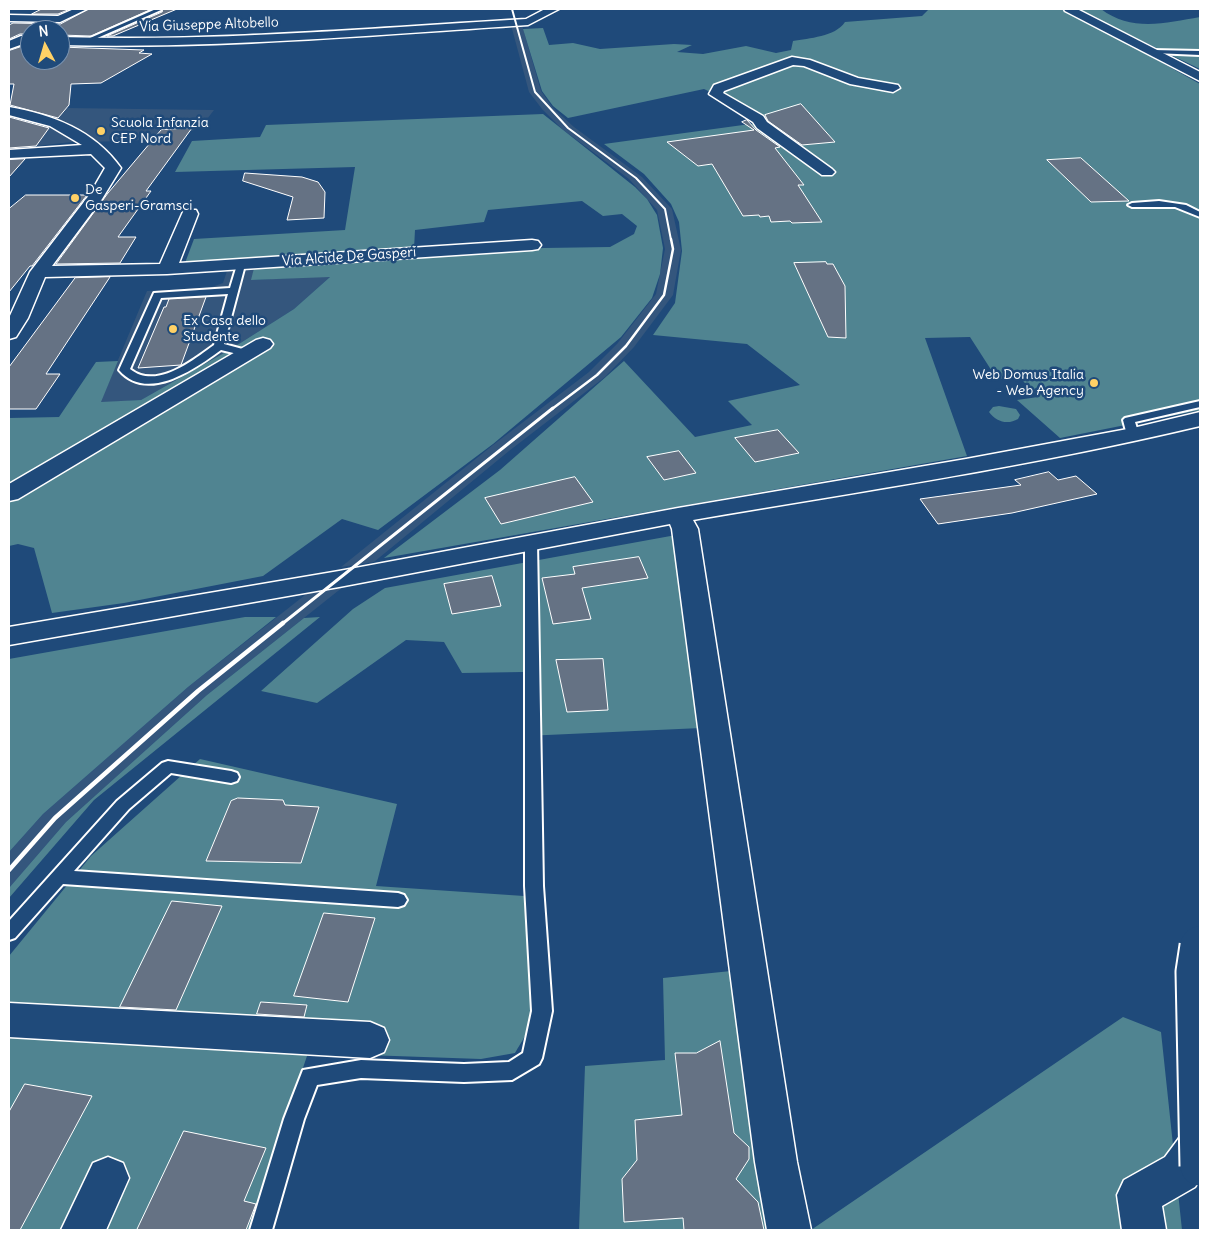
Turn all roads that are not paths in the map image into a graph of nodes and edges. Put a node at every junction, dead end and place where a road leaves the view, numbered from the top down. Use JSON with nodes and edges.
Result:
{"nodes":[{"id":1,"x":82,"y":9,"type":"edge"},
{"id":2,"x":554,"y":9,"type":"edge"},
{"id":3,"x":1070,"y":9,"type":"edge"},
{"id":4,"x":158,"y":10,"type":"edge"},
{"id":5,"x":502,"y":11,"type":"dead end"},
{"id":6,"x":9,"y":18,"type":"edge"},
{"id":7,"x":494,"y":23,"type":"junction"},
{"id":8,"x":70,"y":41,"type":"edge"},
{"id":9,"x":84,"y":42,"type":"junction"},
{"id":10,"x":1159,"y":51,"type":"junction"},
{"id":11,"x":1200,"y":51,"type":"edge"},
{"id":12,"x":1200,"y":77,"type":"edge"},
{"id":13,"x":892,"y":88,"type":"dead end"},
{"id":14,"x":9,"y":111,"type":"edge"},
{"id":15,"x":94,"y":149,"type":"junction"},
{"id":16,"x":9,"y":154,"type":"edge"},
{"id":17,"x":827,"y":172,"type":"dead end"},
{"id":18,"x":1132,"y":205,"type":"dead end"},
{"id":19,"x":190,"y":214,"type":"dead end"},
{"id":20,"x":1200,"y":215,"type":"edge"},
{"id":21,"x":532,"y":245,"type":"dead end"},
{"id":22,"x":241,"y":265,"type":"junction"},
{"id":23,"x":167,"y":270,"type":"junction"},
{"id":24,"x":30,"y":279,"type":"junction"},
{"id":25,"x":235,"y":291,"type":"junction"},
{"id":26,"x":9,"y":334,"type":"edge"},
{"id":27,"x":218,"y":346,"type":"junction"},
{"id":28,"x":254,"y":349,"type":"joint"},
{"id":29,"x":1200,"y":404,"type":"edge"},
{"id":30,"x":1200,"y":419,"type":"edge"},
{"id":31,"x":1133,"y":435,"type":"junction"},
{"id":32,"x":9,"y":494,"type":"edge"},
{"id":33,"x":678,"y":515,"type":"junction"},
{"id":34,"x":531,"y":542,"type":"junction"},
{"id":35,"x":9,"y":636,"type":"edge"},
{"id":36,"x":231,"y":778,"type":"dead end"},
{"id":37,"x":57,"y":877,"type":"junction"},
{"id":38,"x":398,"y":900,"type":"dead end"},
{"id":39,"x":9,"y":933,"type":"edge"},
{"id":40,"x":1200,"y":946,"type":"edge"},
{"id":41,"x":9,"y":1020,"type":"edge"},
{"id":42,"x":370,"y":1040,"type":"dead end"},
{"id":43,"x":1195,"y":1165,"type":"edge"},
{"id":44,"x":108,"y":1178,"type":"dead end"},
{"id":45,"x":83,"y":1230,"type":"edge"},
{"id":46,"x":261,"y":1230,"type":"edge"},
{"id":47,"x":789,"y":1230,"type":"edge"},
{"id":48,"x":1144,"y":1230,"type":"edge"}],
"edges":[{"from":1,"to":6,"type":"street"},
{"from":2,"to":7,"type":"street","name":"Via Giuseppe Altobello"},
{"from":3,"to":10,"type":"street"},
{"from":4,"to":9,"type":"lane"},
{"from":5,"to":7,"type":"street"},
{"from":7,"to":9,"type":"street","name":"Via Giuseppe Altobello"},
{"from":8,"to":9,"type":"street","name":"Via Giuseppe Altobello"},
{"from":10,"to":11,"type":"lane"},
{"from":10,"to":12,"type":"street"},
{"from":13,"to":17,"type":"street"},
{"from":14,"to":15,"type":"street"},
{"from":15,"to":16,"type":"street"},
{"from":15,"to":24,"type":"street"},
{"from":18,"to":20,"type":"lane"},
{"from":19,"to":23,"type":"street"},
{"from":21,"to":22,"type":"street","name":"Via Alcide De Gasperi"},
{"from":22,"to":23,"type":"street","name":"Via Alcide De Gasperi"},
{"from":22,"to":25,"type":"lane"},
{"from":23,"to":24,"type":"street","name":"Via Alcide De Gasperi"},
{"from":24,"to":26,"type":"street"},
{"from":25,"to":27,"type":"lane"},
{"from":25,"to":27,"type":"lane"},
{"from":27,"to":28,"type":"lane"},
{"from":28,"to":32,"type":"street"},
{"from":29,"to":31,"type":"lane"},
{"from":30,"to":31,"type":"street"},
{"from":31,"to":33,"type":"street"},
{"from":33,"to":34,"type":"street"},
{"from":33,"to":47,"type":"street"},
{"from":34,"to":35,"type":"street"},
{"from":34,"to":46,"type":"lane"},
{"from":36,"to":37,"type":"lane"},
{"from":37,"to":38,"type":"lane"},
{"from":37,"to":39,"type":"lane"},
{"from":40,"to":43,"type":"street","bridge":true},
{"from":41,"to":42,"type":"street"},
{"from":43,"to":48,"type":"street"},
{"from":44,"to":45,"type":"street"}]}
